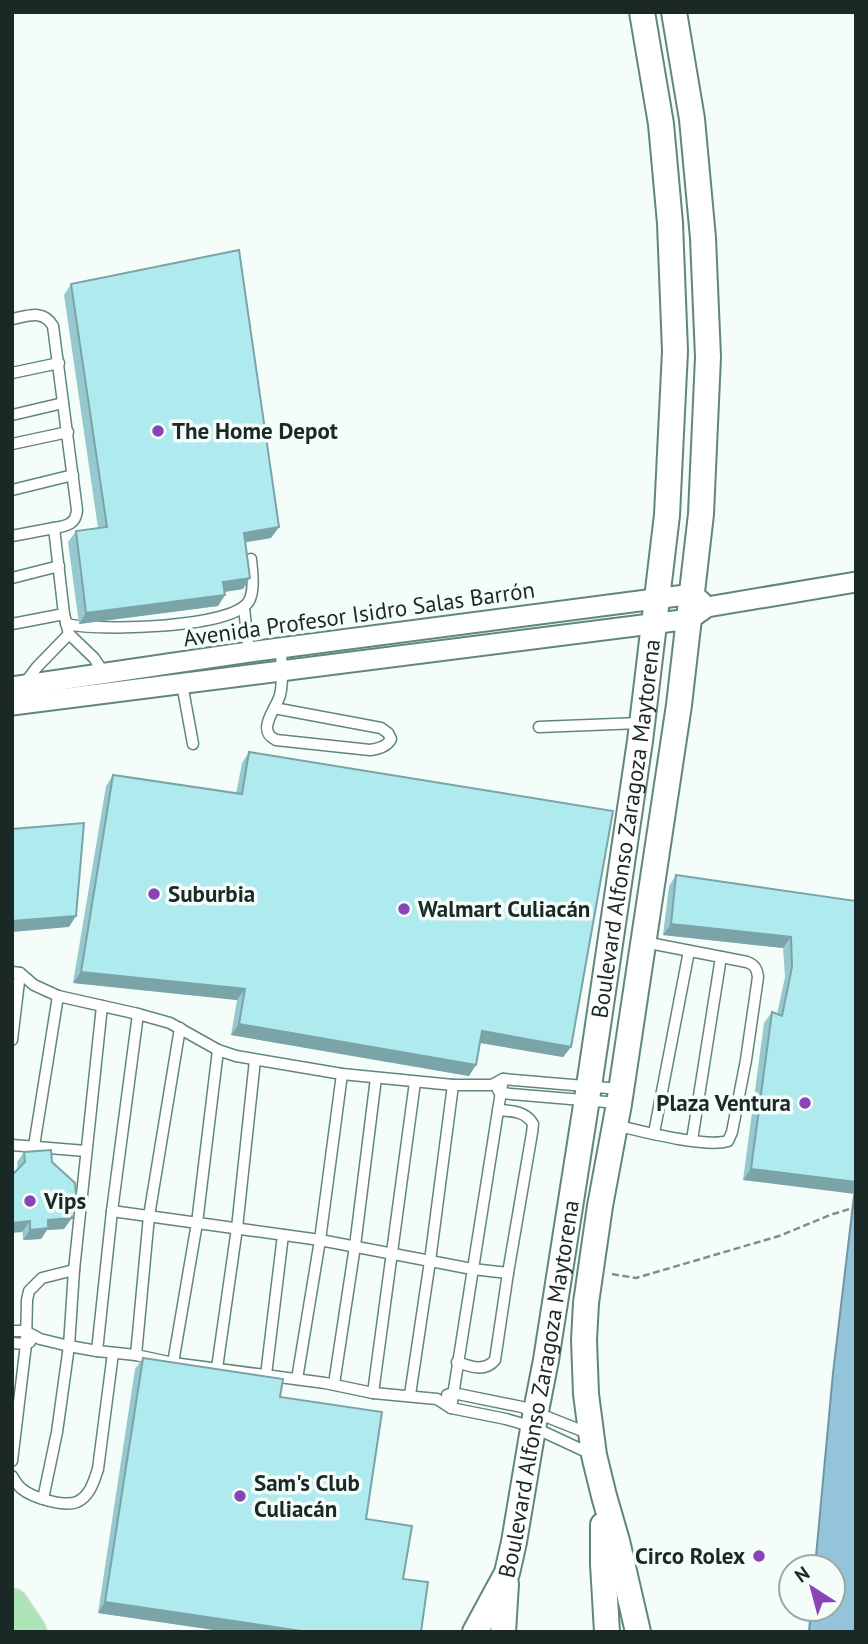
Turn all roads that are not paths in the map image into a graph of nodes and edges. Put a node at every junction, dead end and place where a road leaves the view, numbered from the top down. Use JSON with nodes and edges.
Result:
{"nodes":[{"id":1,"x":642,"y":12,"type":"edge"},
{"id":2,"x":674,"y":12,"type":"edge"},
{"id":3,"x":692,"y":119,"type":"junction"},
{"id":4,"x":661,"y":124,"type":"junction"},
{"id":5,"x":12,"y":319,"type":"edge"},
{"id":6,"x":58,"y":363,"type":"junction"},
{"id":7,"x":12,"y":373,"type":"edge"},
{"id":8,"x":63,"y":403,"type":"junction"},
{"id":9,"x":12,"y":415,"type":"edge"},
{"id":10,"x":68,"y":432,"type":"junction"},
{"id":11,"x":12,"y":444,"type":"edge"},
{"id":12,"x":73,"y":475,"type":"junction"},
{"id":13,"x":12,"y":490,"type":"edge"},
{"id":14,"x":54,"y":528,"type":"junction"},
{"id":15,"x":12,"y":536,"type":"edge"},
{"id":16,"x":251,"y":559,"type":"dead end"},
{"id":17,"x":58,"y":566,"type":"junction"},
{"id":18,"x":12,"y":578,"type":"edge"},
{"id":19,"x":856,"y":582,"type":"edge"},
{"id":20,"x":658,"y":599,"type":"junction"},
{"id":21,"x":697,"y":606,"type":"junction"},
{"id":22,"x":244,"y":608,"type":"junction"},
{"id":23,"x":12,"y":624,"type":"edge"},
{"id":24,"x":66,"y":624,"type":"junction"},
{"id":25,"x":652,"y":624,"type":"junction"},
{"id":26,"x":281,"y":648,"type":"junction"},
{"id":27,"x":250,"y":652,"type":"junction"},
{"id":28,"x":281,"y":670,"type":"junction"},
{"id":29,"x":104,"y":673,"type":"junction"},
{"id":30,"x":182,"y":684,"type":"junction"},
{"id":31,"x":18,"y":686,"type":"edge"},
{"id":32,"x":12,"y":705,"type":"edge"},
{"id":33,"x":274,"y":708,"type":"junction"},
{"id":34,"x":642,"y":723,"type":"junction"},
{"id":35,"x":539,"y":727,"type":"dead end"},
{"id":36,"x":194,"y":744,"type":"dead end"},
{"id":37,"x":644,"y":943,"type":"junction"},
{"id":38,"x":689,"y":951,"type":"junction"},
{"id":39,"x":721,"y":957,"type":"junction"},
{"id":40,"x":16,"y":972,"type":"edge"},
{"id":41,"x":34,"y":985,"type":"junction"},
{"id":42,"x":15,"y":990,"type":"edge"},
{"id":43,"x":58,"y":996,"type":"junction"},
{"id":44,"x":102,"y":1006,"type":"junction"},
{"id":45,"x":138,"y":1013,"type":"junction"},
{"id":46,"x":180,"y":1028,"type":"junction"},
{"id":47,"x":12,"y":1040,"type":"edge"},
{"id":48,"x":218,"y":1050,"type":"junction"},
{"id":49,"x":255,"y":1060,"type":"junction"},
{"id":50,"x":342,"y":1074,"type":"junction"},
{"id":51,"x":376,"y":1078,"type":"junction"},
{"id":52,"x":415,"y":1082,"type":"junction"},
{"id":53,"x":453,"y":1085,"type":"junction"},
{"id":54,"x":496,"y":1089,"type":"junction"},
{"id":55,"x":588,"y":1093,"type":"junction"},
{"id":56,"x":618,"y":1106,"type":"junction"},
{"id":57,"x":498,"y":1110,"type":"junction"},
{"id":58,"x":654,"y":1133,"type":"junction"},
{"id":59,"x":692,"y":1140,"type":"junction"},
{"id":60,"x":12,"y":1145,"type":"edge"},
{"id":61,"x":34,"y":1146,"type":"junction"},
{"id":62,"x":86,"y":1151,"type":"junction"},
{"id":63,"x":112,"y":1211,"type":"junction"},
{"id":64,"x":149,"y":1216,"type":"junction"},
{"id":65,"x":197,"y":1223,"type":"junction"},
{"id":66,"x":237,"y":1228,"type":"junction"},
{"id":67,"x":283,"y":1235,"type":"junction"},
{"id":68,"x":320,"y":1240,"type":"junction"},
{"id":69,"x":355,"y":1246,"type":"junction"},
{"id":70,"x":392,"y":1254,"type":"junction"},
{"id":71,"x":430,"y":1261,"type":"junction"},
{"id":72,"x":472,"y":1269,"type":"junction"},
{"id":73,"x":74,"y":1270,"type":"junction"},
{"id":74,"x":508,"y":1273,"type":"junction"},
{"id":75,"x":12,"y":1331,"type":"edge"},
{"id":76,"x":25,"y":1331,"type":"junction"},
{"id":77,"x":40,"y":1339,"type":"junction"},
{"id":78,"x":12,"y":1343,"type":"edge"},
{"id":79,"x":26,"y":1344,"type":"junction"},
{"id":80,"x":69,"y":1346,"type":"junction"},
{"id":81,"x":97,"y":1351,"type":"junction"},
{"id":82,"x":113,"y":1353,"type":"junction"},
{"id":83,"x":136,"y":1354,"type":"junction"},
{"id":84,"x":457,"y":1362,"type":"junction"},
{"id":85,"x":173,"y":1363,"type":"junction"},
{"id":86,"x":217,"y":1368,"type":"junction"},
{"id":87,"x":265,"y":1375,"type":"junction"},
{"id":88,"x":297,"y":1379,"type":"junction"},
{"id":89,"x":334,"y":1384,"type":"junction"},
{"id":90,"x":373,"y":1393,"type":"junction"},
{"id":91,"x":453,"y":1393,"type":"junction"},
{"id":92,"x":410,"y":1395,"type":"junction"},
{"id":93,"x":437,"y":1399,"type":"junction"},
{"id":94,"x":451,"y":1408,"type":"junction"},
{"id":95,"x":534,"y":1420,"type":"junction"},
{"id":96,"x":593,"y":1445,"type":"junction"},
{"id":97,"x":12,"y":1461,"type":"edge"},
{"id":98,"x":12,"y":1476,"type":"edge"},
{"id":99,"x":604,"y":1496,"type":"junction"},
{"id":100,"x":43,"y":1499,"type":"junction"},
{"id":101,"x":507,"y":1573,"type":"junction"},
{"id":102,"x":12,"y":1605,"type":"edge"},
{"id":103,"x":30,"y":1632,"type":"edge"},
{"id":104,"x":475,"y":1632,"type":"edge"},
{"id":105,"x":503,"y":1632,"type":"edge"},
{"id":106,"x":607,"y":1632,"type":"edge"},
{"id":107,"x":638,"y":1632,"type":"edge"}],
"edges":[{"from":1,"to":4,"type":"street","name":"Boulevard Alfonso Zaragoza Maytorena"},
{"from":2,"to":3,"type":"street","name":"Boulevard Alfonso Zaragoza Maytorena"},
{"from":3,"to":4,"type":"street"},
{"from":3,"to":21,"type":"street","name":"Boulevard Alfonso Zaragoza Maytorena"},
{"from":4,"to":20,"type":"street","name":"Boulevard Alfonso Zaragoza Maytorena"},
{"from":5,"to":6,"type":"lane"},
{"from":6,"to":7,"type":"lane"},
{"from":6,"to":8,"type":"lane"},
{"from":8,"to":9,"type":"lane"},
{"from":8,"to":10,"type":"lane"},
{"from":10,"to":11,"type":"lane"},
{"from":10,"to":12,"type":"lane"},
{"from":12,"to":13,"type":"lane"},
{"from":12,"to":14,"type":"lane"},
{"from":14,"to":15,"type":"lane"},
{"from":14,"to":17,"type":"lane"},
{"from":16,"to":22,"type":"lane"},
{"from":17,"to":18,"type":"lane"},
{"from":17,"to":24,"type":"lane"},
{"from":19,"to":21,"type":"street","name":"Avenida Profesor Isidro Salas Barrón"},
{"from":20,"to":21,"type":"street","name":"Avenida Profesor Isidro Salas Barrón"},
{"from":20,"to":25,"type":"street","name":"Boulevard Alfonso Zaragoza Maytorena"},
{"from":20,"to":26,"type":"street","name":"Avenida Profesor Isidro Salas Barrón"},
{"from":21,"to":25,"type":"street","name":"Avenida Profesor Isidro Salas Barrón"},
{"from":21,"to":37,"type":"street","name":"Boulevard Alfonso Zaragoza Maytorena"},
{"from":22,"to":24,"type":"lane"},
{"from":22,"to":27,"type":"lane"},
{"from":23,"to":24,"type":"lane"},
{"from":24,"to":29,"type":"lane"},
{"from":24,"to":31,"type":"lane"},
{"from":25,"to":28,"type":"street","name":"Avenida Profesor Isidro Salas Barrón"},
{"from":25,"to":34,"type":"street","name":"Boulevard Alfonso Zaragoza Maytorena"},
{"from":26,"to":27,"type":"street","name":"Avenida Profesor Isidro Salas Barrón"},
{"from":26,"to":28,"type":"lane"},
{"from":27,"to":29,"type":"street","name":"Avenida Profesor Isidro Salas Barrón"},
{"from":28,"to":30,"type":"street","name":"Avenida Profesor Isidro Salas Barrón"},
{"from":28,"to":33,"type":"lane"},
{"from":29,"to":31,"type":"street","name":"Avenida Profesor Isidro Salas Barrón"},
{"from":30,"to":32,"type":"street","name":"Avenida Profesor Isidro Salas Barrón"},
{"from":30,"to":36,"type":"lane"},
{"from":33,"to":33,"type":"lane"},
{"from":34,"to":35,"type":"lane"},
{"from":34,"to":55,"type":"street","name":"Boulevard Alfonso Zaragoza Maytorena"},
{"from":37,"to":38,"type":"lane"},
{"from":37,"to":56,"type":"street","name":"Boulevard Alfonso Zaragoza Maytorena"},
{"from":38,"to":39,"type":"lane"},
{"from":38,"to":58,"type":"lane"},
{"from":39,"to":59,"type":"lane"},
{"from":39,"to":59,"type":"lane"},
{"from":40,"to":41,"type":"lane"},
{"from":40,"to":42,"type":"lane"},
{"from":41,"to":42,"type":"lane"},
{"from":41,"to":43,"type":"lane"},
{"from":42,"to":47,"type":"lane"},
{"from":43,"to":44,"type":"lane"},
{"from":43,"to":61,"type":"lane"},
{"from":44,"to":45,"type":"lane"},
{"from":44,"to":62,"type":"lane"},
{"from":45,"to":46,"type":"lane"},
{"from":45,"to":63,"type":"lane"},
{"from":46,"to":48,"type":"lane"},
{"from":46,"to":64,"type":"lane"},
{"from":48,"to":49,"type":"lane"},
{"from":48,"to":65,"type":"lane"},
{"from":49,"to":50,"type":"lane"},
{"from":49,"to":66,"type":"lane"},
{"from":50,"to":51,"type":"lane"},
{"from":50,"to":68,"type":"lane"},
{"from":51,"to":52,"type":"lane"},
{"from":51,"to":69,"type":"lane"},
{"from":52,"to":53,"type":"lane"},
{"from":52,"to":70,"type":"lane"},
{"from":53,"to":54,"type":"lane"},
{"from":53,"to":71,"type":"lane"},
{"from":54,"to":55,"type":"lane"},
{"from":54,"to":55,"type":"lane"},
{"from":54,"to":57,"type":"lane"},
{"from":55,"to":56,"type":"lane"},
{"from":55,"to":56,"type":"lane"},
{"from":55,"to":95,"type":"street","name":"Boulevard Alfonso Zaragoza Maytorena"},
{"from":56,"to":58,"type":"lane"},
{"from":56,"to":96,"type":"street","name":"Boulevard Alfonso Zaragoza Maytorena"},
{"from":57,"to":72,"type":"lane"},
{"from":57,"to":74,"type":"lane"},
{"from":58,"to":59,"type":"lane"},
{"from":60,"to":61,"type":"lane"},
{"from":61,"to":62,"type":"lane"},
{"from":62,"to":73,"type":"lane"},
{"from":63,"to":64,"type":"lane"},
{"from":63,"to":81,"type":"lane"},
{"from":64,"to":65,"type":"lane"},
{"from":64,"to":83,"type":"lane"},
{"from":65,"to":66,"type":"lane"},
{"from":65,"to":85,"type":"lane"},
{"from":66,"to":67,"type":"lane"},
{"from":66,"to":86,"type":"lane"},
{"from":67,"to":68,"type":"lane"},
{"from":67,"to":87,"type":"lane"},
{"from":68,"to":69,"type":"lane"},
{"from":68,"to":88,"type":"lane"},
{"from":69,"to":70,"type":"lane"},
{"from":69,"to":89,"type":"lane"},
{"from":70,"to":71,"type":"lane"},
{"from":70,"to":90,"type":"lane"},
{"from":71,"to":72,"type":"lane"},
{"from":71,"to":92,"type":"lane"},
{"from":72,"to":74,"type":"lane"},
{"from":72,"to":84,"type":"lane"},
{"from":73,"to":76,"type":"lane"},
{"from":73,"to":80,"type":"lane"},
{"from":74,"to":84,"type":"lane"},
{"from":75,"to":76,"type":"lane"},
{"from":76,"to":77,"type":"lane"},
{"from":76,"to":79,"type":"lane"},
{"from":77,"to":79,"type":"lane"},
{"from":77,"to":80,"type":"lane"},
{"from":78,"to":79,"type":"lane"},
{"from":79,"to":97,"type":"lane"},
{"from":80,"to":81,"type":"lane"},
{"from":80,"to":100,"type":"lane"},
{"from":81,"to":82,"type":"lane"},
{"from":82,"to":83,"type":"lane"},
{"from":82,"to":100,"type":"lane"},
{"from":83,"to":85,"type":"lane"},
{"from":84,"to":91,"type":"lane"},
{"from":85,"to":86,"type":"lane"},
{"from":86,"to":87,"type":"lane"},
{"from":87,"to":88,"type":"lane"},
{"from":88,"to":89,"type":"lane"},
{"from":89,"to":90,"type":"lane"},
{"from":90,"to":92,"type":"lane"},
{"from":91,"to":93,"type":"lane"},
{"from":91,"to":94,"type":"lane"},
{"from":91,"to":95,"type":"lane"},
{"from":92,"to":93,"type":"lane"},
{"from":93,"to":94,"type":"lane"},
{"from":94,"to":95,"type":"lane"},
{"from":95,"to":96,"type":"lane"},
{"from":95,"to":96,"type":"lane"},
{"from":95,"to":101,"type":"street","name":"Boulevard Alfonso Zaragoza Maytorena"},
{"from":96,"to":99,"type":"street","name":"Boulevard Alfonso Zaragoza Maytorena"},
{"from":98,"to":100,"type":"lane"},
{"from":99,"to":106,"type":"street"},
{"from":99,"to":107,"type":"street","name":"Boulevard Alfonso Zaragoza Maytorena"},
{"from":101,"to":104,"type":"street","name":"Boulevard Alfonso Zaragoza Maytorena"},
{"from":101,"to":105,"type":"street"},
{"from":102,"to":103,"type":"main road"}]}
